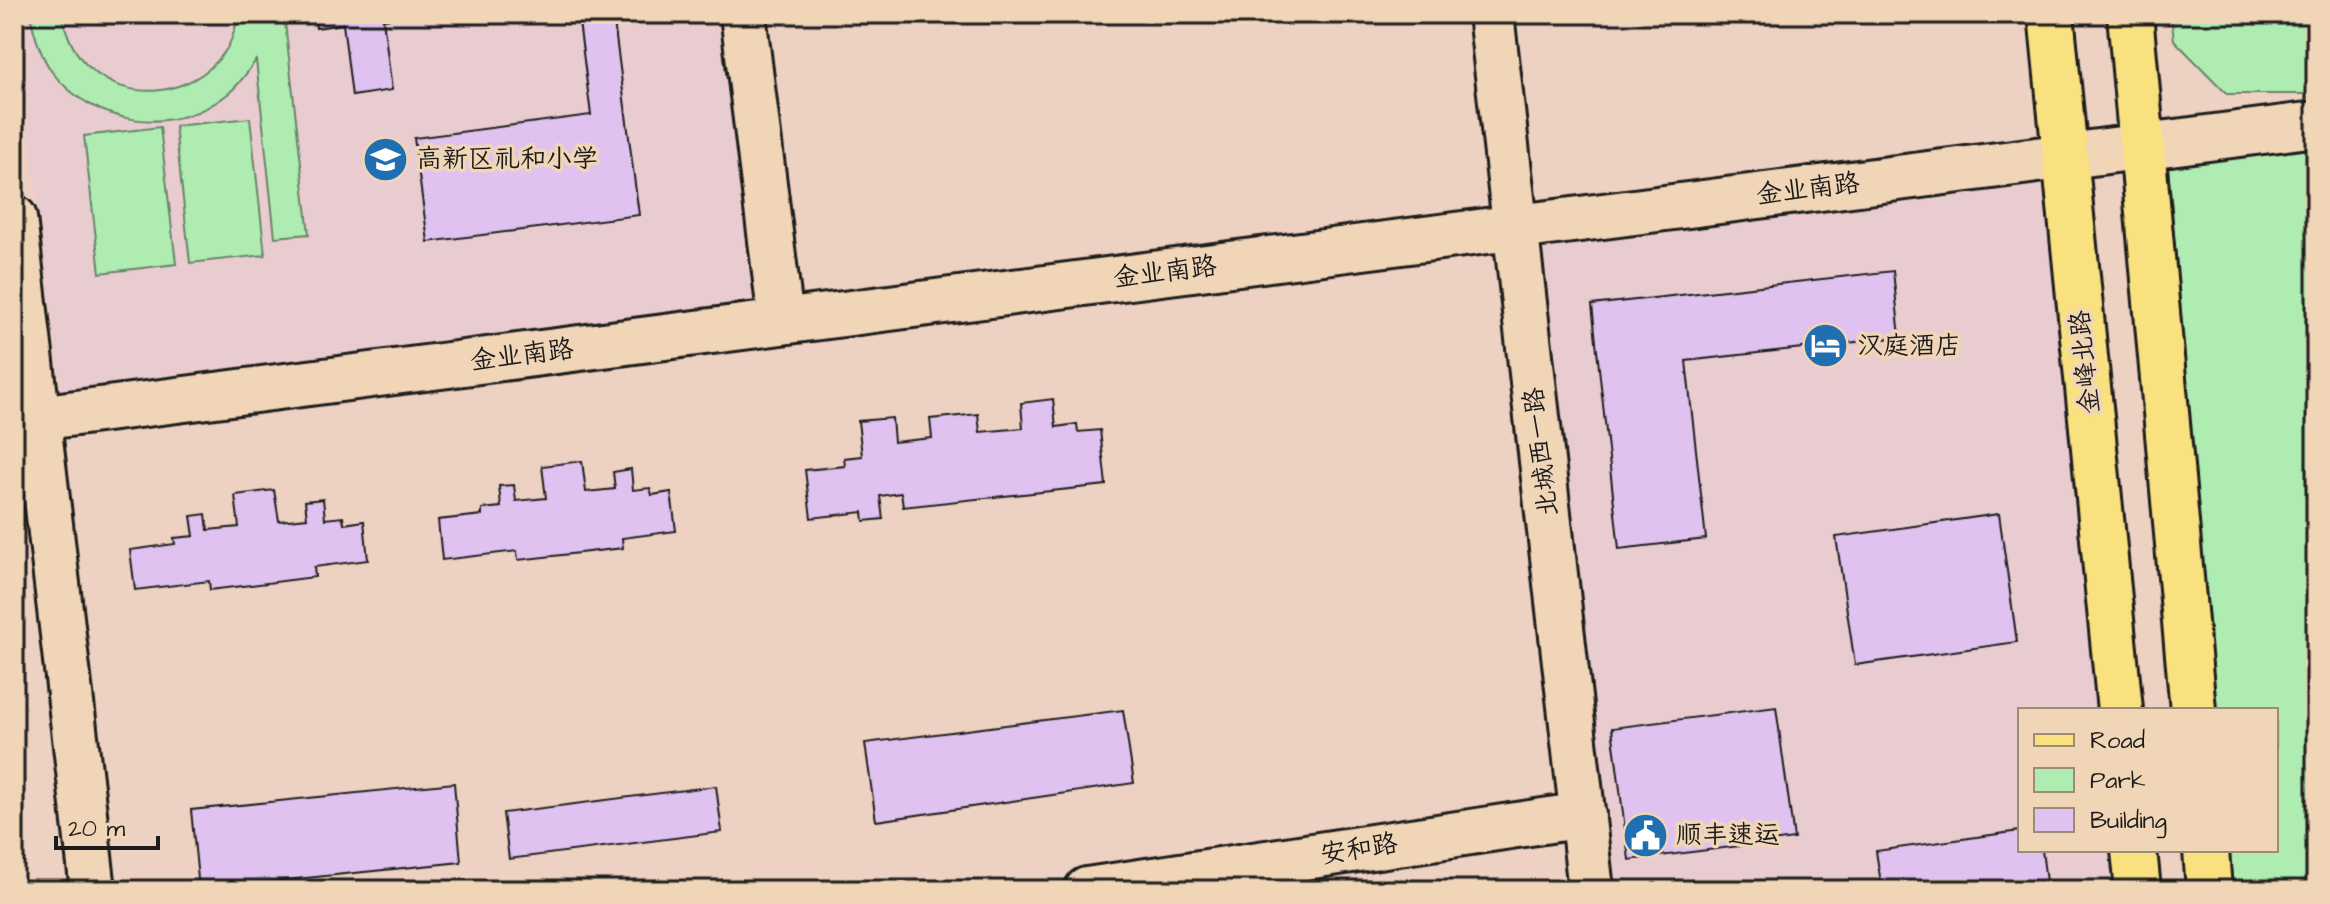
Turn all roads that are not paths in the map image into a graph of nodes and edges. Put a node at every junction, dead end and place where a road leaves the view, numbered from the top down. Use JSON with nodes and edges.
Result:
{"nodes":[{"id":1,"x":743,"y":14,"type":"edge"},
{"id":2,"x":1491,"y":14,"type":"edge"},
{"id":3,"x":2051,"y":14,"type":"edge"},
{"id":4,"x":2130,"y":14,"type":"edge"},
{"id":5,"x":2316,"y":124,"type":"edge"},
{"id":6,"x":2142,"y":146,"type":"junction"},
{"id":7,"x":2065,"y":155,"type":"junction"},
{"id":8,"x":14,"y":218,"type":"edge"},
{"id":9,"x":1515,"y":227,"type":"junction"},
{"id":10,"x":781,"y":321,"type":"junction"},
{"id":11,"x":26,"y":419,"type":"edge"},
{"id":12,"x":2120,"y":708,"type":"edge"},
{"id":13,"x":2193,"y":708,"type":"edge"},
{"id":14,"x":1583,"y":815,"type":"junction"},
{"id":15,"x":2134,"y":852,"type":"edge"},
{"id":16,"x":2206,"y":852,"type":"edge"},
{"id":17,"x":93,"y":890,"type":"edge"},
{"id":18,"x":1087,"y":890,"type":"edge"},
{"id":19,"x":1591,"y":890,"type":"edge"},
{"id":20,"x":2138,"y":890,"type":"edge"},
{"id":21,"x":2209,"y":890,"type":"edge"}],
"edges":[{"from":1,"to":10,"type":"street"},
{"from":2,"to":9,"type":"street","name":"北城西一路"},
{"from":3,"to":7,"type":"main road","name":"金峰北路"},
{"from":4,"to":6,"type":"main road"},
{"from":5,"to":6,"type":"street","name":"金业南路"},
{"from":6,"to":7,"type":"street","name":"金业南路"},
{"from":6,"to":13,"type":"main road"},
{"from":7,"to":9,"type":"street","name":"金业南路"},
{"from":7,"to":12,"type":"main road","name":"金峰北路"},
{"from":8,"to":11,"type":"street"},
{"from":9,"to":10,"type":"street","name":"金业南路"},
{"from":9,"to":14,"type":"street","name":"北城西一路"},
{"from":10,"to":11,"type":"street","name":"金业南路"},
{"from":11,"to":17,"type":"street"},
{"from":14,"to":18,"type":"street","name":"安和路"},
{"from":14,"to":19,"type":"street","name":"北城西一路"},
{"from":15,"to":20,"type":"main road"},
{"from":16,"to":21,"type":"main road"}]}
